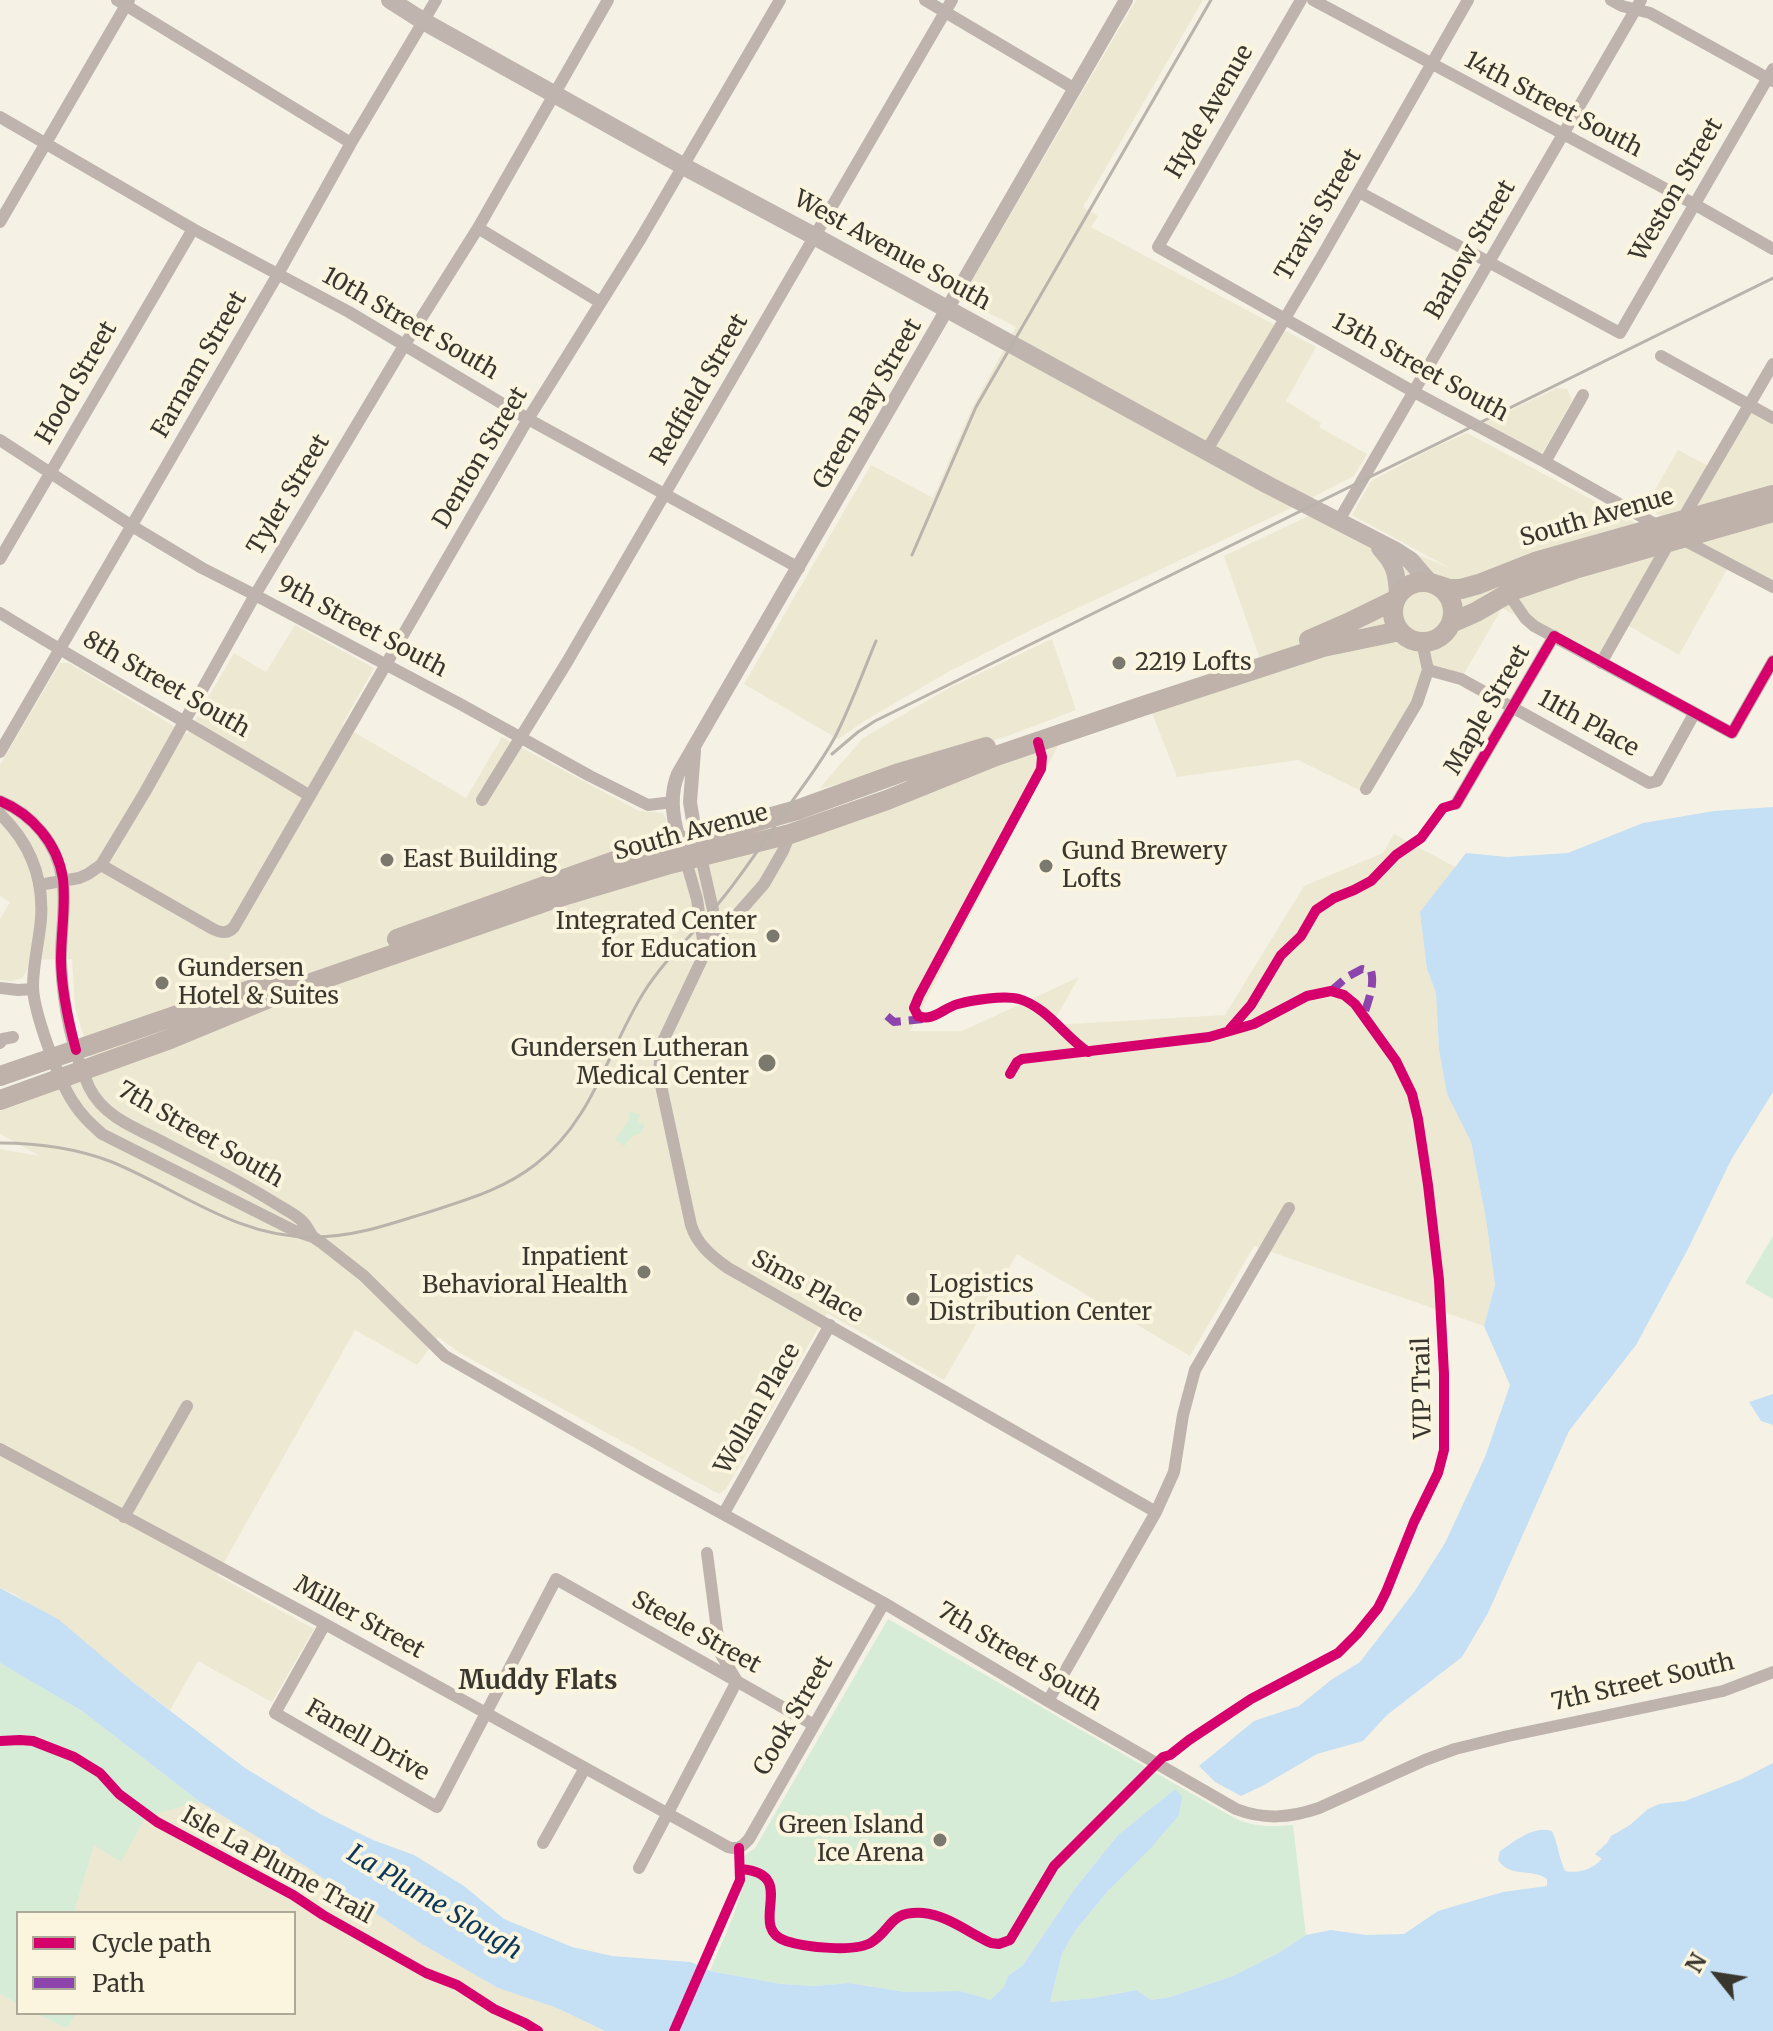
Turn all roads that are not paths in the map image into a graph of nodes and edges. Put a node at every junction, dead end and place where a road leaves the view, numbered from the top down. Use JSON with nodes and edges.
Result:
{"nodes":[{"id":1,"x":390,"y":0,"type":"edge"},
{"id":2,"x":436,"y":0,"type":"edge"},
{"id":3,"x":608,"y":0,"type":"edge"},
{"id":4,"x":780,"y":0,"type":"edge"},
{"id":5,"x":925,"y":0,"type":"edge"},
{"id":6,"x":1126,"y":0,"type":"edge"},
{"id":7,"x":1301,"y":0,"type":"edge"},
{"id":8,"x":1313,"y":0,"type":"edge"},
{"id":9,"x":1468,"y":0,"type":"edge"},
{"id":10,"x":1611,"y":0,"type":"edge"},
{"id":11,"x":124,"y":2,"type":"edge"},
{"id":12,"x":1638,"y":5,"type":"edge"},
{"id":13,"x":948,"y":6,"type":"edge"},
{"id":14,"x":423,"y":21,"type":"junction"},
{"id":15,"x":1430,"y":64,"type":"junction"},
{"id":16,"x":1771,"y":76,"type":"edge"},
{"id":17,"x":1075,"y":89,"type":"junction"},
{"id":18,"x":554,"y":94,"type":"junction"},
{"id":19,"x":0,"y":117,"type":"edge"},
{"id":20,"x":1562,"y":135,"type":"junction"},
{"id":21,"x":351,"y":143,"type":"junction"},
{"id":22,"x":46,"y":144,"type":"junction"},
{"id":23,"x":683,"y":166,"type":"junction"},
{"id":24,"x":1359,"y":192,"type":"junction"},
{"id":25,"x":1694,"y":204,"type":"junction"},
{"id":26,"x":0,"y":222,"type":"edge"},
{"id":27,"x":478,"y":228,"type":"junction"},
{"id":28,"x":193,"y":229,"type":"junction"},
{"id":29,"x":814,"y":236,"type":"junction"},
{"id":30,"x":1158,"y":247,"type":"joint"},
{"id":31,"x":1773,"y":249,"type":"edge"},
{"id":32,"x":1489,"y":263,"type":"junction"},
{"id":33,"x":278,"y":274,"type":"junction"},
{"id":34,"x":600,"y":302,"type":"junction"},
{"id":35,"x":948,"y":310,"type":"junction"},
{"id":36,"x":1284,"y":319,"type":"junction"},
{"id":37,"x":405,"y":344,"type":"junction"},
{"id":38,"x":1661,"y":356,"type":"dead end"},
{"id":39,"x":1773,"y":364,"type":"edge"},
{"id":40,"x":1414,"y":392,"type":"junction"},
{"id":41,"x":1583,"y":395,"type":"dead end"},
{"id":42,"x":1749,"y":404,"type":"junction"},
{"id":43,"x":1773,"y":418,"type":"edge"},
{"id":44,"x":528,"y":419,"type":"junction"},
{"id":45,"x":0,"y":440,"type":"edge"},
{"id":46,"x":1207,"y":450,"type":"junction"},
{"id":47,"x":1545,"y":462,"type":"junction"},
{"id":48,"x":50,"y":474,"type":"junction"},
{"id":49,"x":665,"y":494,"type":"junction"},
{"id":50,"x":1773,"y":495,"type":"edge"},
{"id":51,"x":1773,"y":512,"type":"edge"},
{"id":52,"x":1338,"y":522,"type":"junction"},
{"id":53,"x":132,"y":526,"type":"junction"},
{"id":54,"x":1673,"y":532,"type":"junction"},
{"id":55,"x":1373,"y":540,"type":"junction"},
{"id":56,"x":0,"y":559,"type":"edge"},
{"id":57,"x":799,"y":568,"type":"junction"},
{"id":58,"x":1434,"y":584,"type":"junction"},
{"id":59,"x":1773,"y":587,"type":"edge"},
{"id":60,"x":1508,"y":593,"type":"junction"},
{"id":61,"x":255,"y":595,"type":"junction"},
{"id":62,"x":1396,"y":597,"type":"junction"},
{"id":63,"x":0,"y":613,"type":"edge"},
{"id":64,"x":1451,"y":623,"type":"junction"},
{"id":65,"x":1400,"y":631,"type":"junction"},
{"id":66,"x":1554,"y":636,"type":"junction"},
{"id":67,"x":1422,"y":642,"type":"junction"},
{"id":68,"x":60,"y":650,"type":"junction"},
{"id":69,"x":1773,"y":661,"type":"edge"},
{"id":70,"x":1601,"y":663,"type":"junction"},
{"id":71,"x":385,"y":665,"type":"junction"},
{"id":72,"x":1428,"y":670,"type":"junction"},
{"id":73,"x":1512,"y":707,"type":"junction"},
{"id":74,"x":1694,"y":714,"type":"junction"},
{"id":75,"x":185,"y":721,"type":"junction"},
{"id":76,"x":521,"y":738,"type":"junction"},
{"id":77,"x":694,"y":747,"type":"junction"},
{"id":78,"x":0,"y":752,"type":"edge"},
{"id":79,"x":1366,"y":789,"type":"dead end"},
{"id":80,"x":310,"y":796,"type":"junction"},
{"id":81,"x":482,"y":800,"type":"dead end"},
{"id":82,"x":0,"y":801,"type":"edge"},
{"id":83,"x":673,"y":802,"type":"junction"},
{"id":84,"x":1456,"y":804,"type":"dead end"},
{"id":85,"x":0,"y":814,"type":"edge"},
{"id":86,"x":790,"y":834,"type":"junction"},
{"id":87,"x":690,"y":850,"type":"junction"},
{"id":88,"x":101,"y":865,"type":"junction"},
{"id":89,"x":63,"y":880,"type":"junction"},
{"id":90,"x":39,"y":885,"type":"junction"},
{"id":91,"x":703,"y":954,"type":"junction"},
{"id":92,"x":0,"y":988,"type":"edge"},
{"id":93,"x":33,"y":989,"type":"junction"},
{"id":94,"x":13,"y":1037,"type":"dead end"},
{"id":95,"x":0,"y":1043,"type":"edge"},
{"id":96,"x":76,"y":1050,"type":"junction"},
{"id":97,"x":53,"y":1058,"type":"junction"},
{"id":98,"x":82,"y":1071,"type":"junction"},
{"id":99,"x":0,"y":1076,"type":"edge"},
{"id":100,"x":61,"y":1078,"type":"junction"},
{"id":101,"x":0,"y":1100,"type":"edge"},
{"id":102,"x":1289,"y":1208,"type":"dead end"},
{"id":103,"x":313,"y":1237,"type":"junction"},
{"id":104,"x":830,"y":1325,"type":"junction"},
{"id":105,"x":187,"y":1406,"type":"dead end"},
{"id":106,"x":0,"y":1449,"type":"edge"},
{"id":107,"x":1156,"y":1512,"type":"junction"},
{"id":108,"x":724,"y":1513,"type":"junction"},
{"id":109,"x":124,"y":1517,"type":"junction"},
{"id":110,"x":707,"y":1553,"type":"dead end"},
{"id":111,"x":884,"y":1603,"type":"junction"},
{"id":112,"x":325,"y":1624,"type":"junction"},
{"id":113,"x":1773,"y":1672,"type":"edge"},
{"id":114,"x":737,"y":1681,"type":"junction"},
{"id":115,"x":1048,"y":1701,"type":"junction"},
{"id":116,"x":484,"y":1712,"type":"junction"},
{"id":117,"x":814,"y":1725,"type":"junction"},
{"id":118,"x":585,"y":1768,"type":"junction"},
{"id":119,"x":668,"y":1815,"type":"junction"},
{"id":120,"x":543,"y":1843,"type":"dead end"},
{"id":121,"x":739,"y":1848,"type":"joint"},
{"id":122,"x":639,"y":1868,"type":"dead end"}],
"edges":[{"from":1,"to":14,"type":"main road","name":"West Avenue South"},
{"from":2,"to":14,"type":"street","name":"Farnam Street"},
{"from":3,"to":18,"type":"street","name":"Tyler Street"},
{"from":4,"to":23,"type":"street","name":"Denton Street"},
{"from":5,"to":13,"type":"street"},
{"from":6,"to":17,"type":"street","name":"Green Bay Street"},
{"from":7,"to":30,"type":"street","name":"Hyde Avenue"},
{"from":8,"to":15,"type":"street","name":"14th Street South"},
{"from":9,"to":15,"type":"street","name":"Travis Street"},
{"from":10,"to":12,"type":"street"},
{"from":11,"to":21,"type":"street"},
{"from":11,"to":22,"type":"street"},
{"from":12,"to":16,"type":"street"},
{"from":12,"to":20,"type":"street","name":"Barlow Street"},
{"from":13,"to":17,"type":"street"},
{"from":13,"to":29,"type":"street","name":"Redfield Street"},
{"from":14,"to":18,"type":"main road","name":"West Avenue South"},
{"from":14,"to":21,"type":"street","name":"Farnam Street"},
{"from":15,"to":20,"type":"street","name":"14th Street South"},
{"from":15,"to":24,"type":"street","name":"Travis Street"},
{"from":16,"to":25,"type":"street","name":"Weston Street"},
{"from":17,"to":35,"type":"street","name":"Green Bay Street"},
{"from":18,"to":23,"type":"main road","name":"West Avenue South"},
{"from":18,"to":27,"type":"street","name":"Tyler Street"},
{"from":19,"to":22,"type":"street","name":"10th Street South"},
{"from":20,"to":25,"type":"street","name":"14th Street South"},
{"from":20,"to":32,"type":"street","name":"Barlow Street"},
{"from":21,"to":33,"type":"street","name":"Farnam Street"},
{"from":22,"to":26,"type":"street"},
{"from":22,"to":28,"type":"street","name":"10th Street South"},
{"from":23,"to":29,"type":"main road","name":"West Avenue South"},
{"from":23,"to":34,"type":"street","name":"Denton Street"},
{"from":24,"to":32,"type":"street"},
{"from":24,"to":36,"type":"street","name":"Travis Street"},
{"from":25,"to":31,"type":"street","name":"14th Street South"},
{"from":25,"to":32,"type":"street","name":"Weston Street"},
{"from":27,"to":34,"type":"street"},
{"from":27,"to":37,"type":"street","name":"Tyler Street"},
{"from":28,"to":33,"type":"street","name":"10th Street South"},
{"from":28,"to":48,"type":"street","name":"Hood Street"},
{"from":29,"to":35,"type":"main road","name":"West Avenue South"},
{"from":29,"to":49,"type":"street","name":"Redfield Street"},
{"from":30,"to":36,"type":"street","name":"13th Street South"},
{"from":32,"to":40,"type":"street","name":"Barlow Street"},
{"from":33,"to":37,"type":"street","name":"10th Street South"},
{"from":33,"to":53,"type":"street","name":"Farnam Street"},
{"from":34,"to":44,"type":"street","name":"Denton Street"},
{"from":35,"to":46,"type":"main road","name":"West Avenue South"},
{"from":35,"to":57,"type":"street","name":"Green Bay Street"},
{"from":36,"to":40,"type":"street","name":"13th Street South"},
{"from":36,"to":46,"type":"street","name":"Travis Street"},
{"from":37,"to":44,"type":"street","name":"10th Street South"},
{"from":37,"to":61,"type":"street","name":"Tyler Street"},
{"from":38,"to":42,"type":"street"},
{"from":39,"to":42,"type":"street"},
{"from":40,"to":47,"type":"street","name":"13th Street South"},
{"from":40,"to":52,"type":"street","name":"Barlow Street"},
{"from":41,"to":47,"type":"street"},
{"from":42,"to":43,"type":"street"},
{"from":42,"to":54,"type":"street"},
{"from":44,"to":49,"type":"street","name":"10th Street South"},
{"from":44,"to":71,"type":"street","name":"Denton Street"},
{"from":45,"to":48,"type":"street","name":"9th Street South"},
{"from":46,"to":52,"type":"main road","name":"West Avenue South"},
{"from":47,"to":54,"type":"street","name":"13th Street South"},
{"from":48,"to":53,"type":"street","name":"9th Street South"},
{"from":48,"to":56,"type":"street","name":"Hood Street"},
{"from":49,"to":57,"type":"street","name":"10th Street South"},
{"from":49,"to":76,"type":"street","name":"Redfield Street"},
{"from":50,"to":54,"type":"highway","name":"South Avenue"},
{"from":51,"to":54,"type":"highway","name":"South Avenue"},
{"from":52,"to":55,"type":"main road","name":"West Avenue South"},
{"from":53,"to":61,"type":"street","name":"9th Street South"},
{"from":53,"to":68,"type":"street","name":"Farnam Street"},
{"from":54,"to":58,"type":"highway","name":"South Avenue"},
{"from":54,"to":59,"type":"street","name":"13th Street South"},
{"from":54,"to":60,"type":"highway","name":"South Avenue"},
{"from":54,"to":70,"type":"street"},
{"from":55,"to":58,"type":"main road","name":"West Avenue South"},
{"from":55,"to":62,"type":"main road","name":"West Avenue South"},
{"from":57,"to":77,"type":"street","name":"Green Bay Street"},
{"from":58,"to":62,"type":"highway","name":"South Avenue"},
{"from":58,"to":64,"type":"highway"},
{"from":60,"to":64,"type":"highway","name":"South Avenue"},
{"from":60,"to":66,"type":"street"},
{"from":61,"to":71,"type":"street","name":"9th Street South"},
{"from":61,"to":75,"type":"street","name":"Tyler Street"},
{"from":62,"to":65,"type":"highway"},
{"from":62,"to":87,"type":"highway","name":"South Avenue"},
{"from":63,"to":68,"type":"street","name":"8th Street South"},
{"from":64,"to":67,"type":"highway","name":"South Avenue"},
{"from":65,"to":67,"type":"highway"},
{"from":65,"to":86,"type":"highway","name":"South Avenue"},
{"from":66,"to":70,"type":"street"},
{"from":66,"to":73,"type":"street","name":"Maple Street"},
{"from":67,"to":72,"type":"street"},
{"from":68,"to":75,"type":"street","name":"8th Street South"},
{"from":68,"to":78,"type":"street","name":"Farnam Street"},
{"from":69,"to":74,"type":"street"},
{"from":70,"to":74,"type":"street"},
{"from":71,"to":76,"type":"street","name":"9th Street South"},
{"from":71,"to":80,"type":"street","name":"Denton Street"},
{"from":72,"to":73,"type":"street","name":"11th Place"},
{"from":72,"to":79,"type":"street"},
{"from":73,"to":74,"type":"street","name":"11th Place"},
{"from":73,"to":84,"type":"street","name":"Maple Street"},
{"from":75,"to":80,"type":"street","name":"8th Street South"},
{"from":75,"to":88,"type":"street","name":"Tyler Street"},
{"from":76,"to":81,"type":"street","name":"Redfield Street"},
{"from":76,"to":83,"type":"street","name":"9th Street South"},
{"from":77,"to":83,"type":"street","name":"Green Bay Street"},
{"from":77,"to":87,"type":"street","name":"Green Bay Street"},
{"from":80,"to":88,"type":"street","name":"Denton Street"},
{"from":82,"to":89,"type":"street","name":"7th Street South"},
{"from":83,"to":87,"type":"street","name":"Green Bay Street"},
{"from":85,"to":90,"type":"street","name":"7th Street South"},
{"from":86,"to":87,"type":"highway","name":"South Avenue"},
{"from":86,"to":91,"type":"street","name":"Sims Place"},
{"from":87,"to":91,"type":"street"},
{"from":87,"to":96,"type":"highway","name":"South Avenue"},
{"from":87,"to":98,"type":"highway","name":"South Avenue"},
{"from":88,"to":89,"type":"street"},
{"from":89,"to":90,"type":"street"},
{"from":89,"to":96,"type":"street","name":"7th Street South"},
{"from":90,"to":93,"type":"street","name":"7th Street South"},
{"from":91,"to":104,"type":"street","name":"Sims Place"},
{"from":92,"to":93,"type":"street"},
{"from":93,"to":97,"type":"street","name":"7th Street South"},
{"from":94,"to":95,"type":"street"},
{"from":96,"to":97,"type":"highway","name":"South Avenue"},
{"from":96,"to":98,"type":"street","name":"7th Street South"},
{"from":97,"to":99,"type":"highway","name":"South Avenue"},
{"from":97,"to":100,"type":"street","name":"7th Street South"},
{"from":98,"to":100,"type":"highway","name":"South Avenue"},
{"from":98,"to":103,"type":"street","name":"7th Street South"},
{"from":100,"to":101,"type":"highway","name":"South Avenue"},
{"from":100,"to":103,"type":"street","name":"7th Street South"},
{"from":102,"to":107,"type":"street"},
{"from":103,"to":108,"type":"street","name":"7th Street South"},
{"from":104,"to":107,"type":"street","name":"Sims Place"},
{"from":104,"to":108,"type":"street","name":"Wollan Place"},
{"from":105,"to":109,"type":"street"},
{"from":106,"to":109,"type":"street","name":"Miller Street"},
{"from":107,"to":115,"type":"street"},
{"from":108,"to":111,"type":"street","name":"7th Street South"},
{"from":109,"to":112,"type":"street","name":"Miller Street"},
{"from":110,"to":114,"type":"street"},
{"from":111,"to":115,"type":"street","name":"7th Street South"},
{"from":111,"to":117,"type":"street","name":"Cook Street"},
{"from":112,"to":116,"type":"street","name":"Miller Street"},
{"from":112,"to":116,"type":"street","name":"Fanell Drive"},
{"from":113,"to":115,"type":"street","name":"7th Street South"},
{"from":114,"to":116,"type":"street","name":"Steele Street"},
{"from":114,"to":117,"type":"street","name":"Steele Street"},
{"from":114,"to":119,"type":"street"},
{"from":116,"to":118,"type":"street","name":"Miller Street"},
{"from":117,"to":121,"type":"street","name":"Cook Street"},
{"from":118,"to":119,"type":"street","name":"Miller Street"},
{"from":118,"to":120,"type":"street"},
{"from":119,"to":121,"type":"street","name":"Miller Street"},
{"from":119,"to":122,"type":"street"}]}
